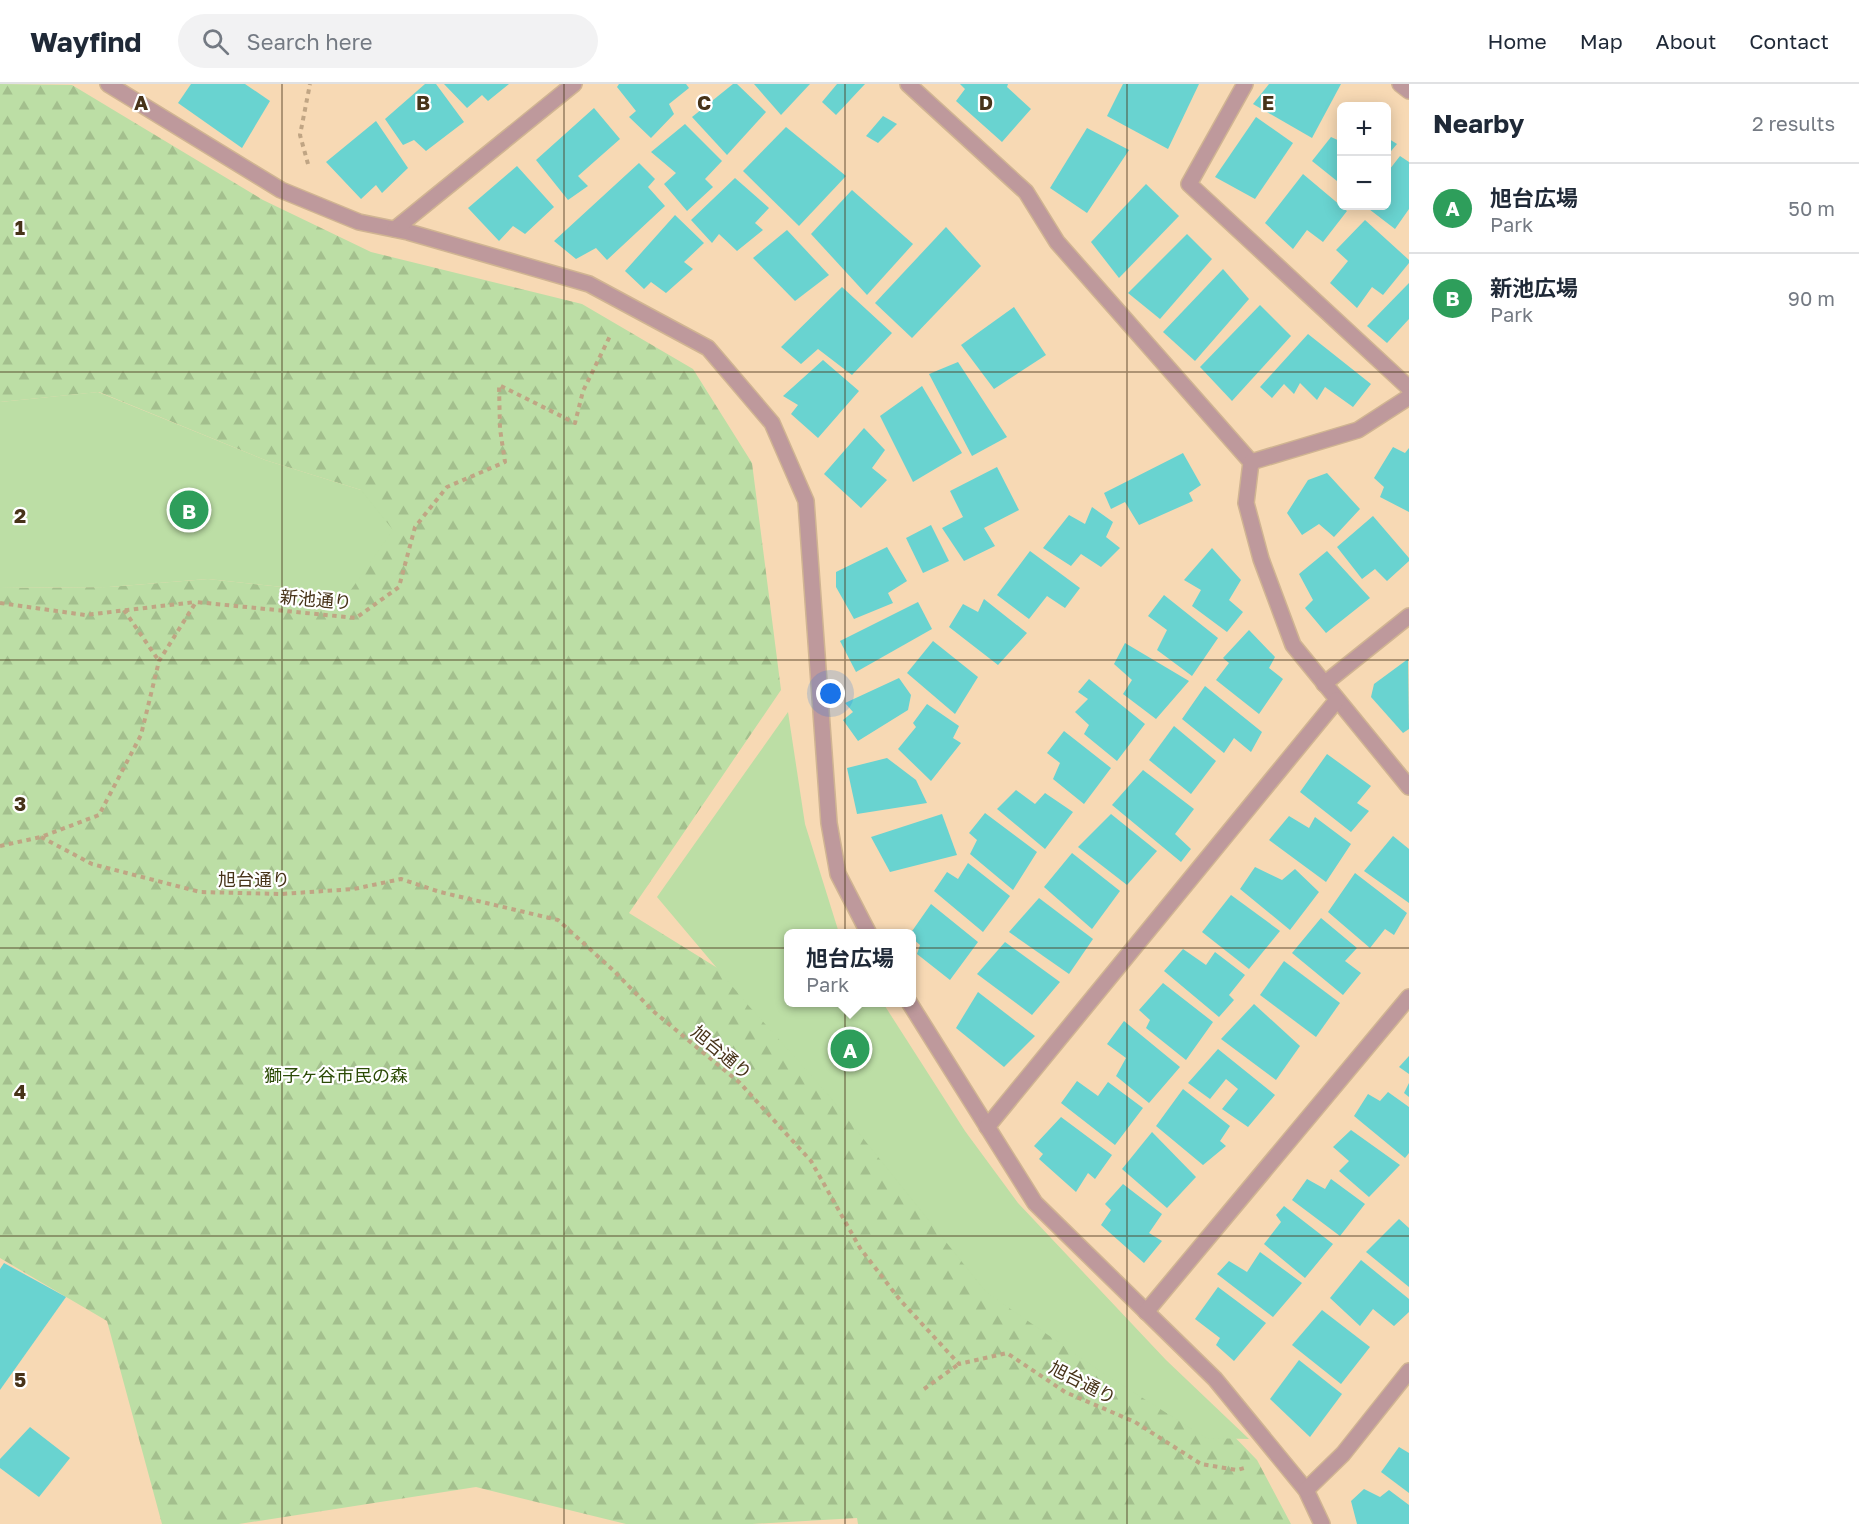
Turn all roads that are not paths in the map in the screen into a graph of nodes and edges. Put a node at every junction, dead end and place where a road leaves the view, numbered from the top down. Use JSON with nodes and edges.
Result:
{"nodes":[{"id":1,"x":108,"y":84,"type":"edge"},
{"id":2,"x":574,"y":84,"type":"edge"},
{"id":3,"x":908,"y":84,"type":"edge"},
{"id":4,"x":1245,"y":84,"type":"edge"},
{"id":5,"x":1400,"y":84,"type":"edge"},
{"id":6,"x":1409,"y":91,"type":"edge"},
{"id":7,"x":395,"y":229,"type":"junction"},
{"id":8,"x":1409,"y":388,"type":"edge"},
{"id":9,"x":1409,"y":397,"type":"edge"},
{"id":10,"x":1251,"y":462,"type":"junction"},
{"id":11,"x":1409,"y":616,"type":"edge"},
{"id":12,"x":1324,"y":684,"type":"junction"},
{"id":13,"x":1337,"y":700,"type":"junction"},
{"id":14,"x":1409,"y":787,"type":"edge"},
{"id":15,"x":867,"y":929,"type":"edge"},
{"id":16,"x":1409,"y":997,"type":"edge"},
{"id":17,"x":912,"y":1007,"type":"edge"},
{"id":18,"x":987,"y":1127,"type":"junction"},
{"id":19,"x":1146,"y":1312,"type":"junction"},
{"id":20,"x":1409,"y":1371,"type":"edge"},
{"id":21,"x":1306,"y":1490,"type":"junction"},
{"id":22,"x":1323,"y":1524,"type":"edge"}],
"edges":[{"from":1,"to":7,"type":"street"},
{"from":2,"to":7,"type":"street"},
{"from":3,"to":10,"type":"street"},
{"from":4,"to":8,"type":"street"},
{"from":5,"to":6,"type":"street"},
{"from":7,"to":15,"type":"street"},
{"from":9,"to":10,"type":"street"},
{"from":10,"to":12,"type":"street"},
{"from":11,"to":12,"type":"street"},
{"from":12,"to":13,"type":"street"},
{"from":13,"to":14,"type":"street"},
{"from":13,"to":18,"type":"street"},
{"from":16,"to":19,"type":"street"},
{"from":17,"to":18,"type":"street"},
{"from":18,"to":19,"type":"street"},
{"from":19,"to":21,"type":"street"},
{"from":20,"to":21,"type":"street"},
{"from":21,"to":22,"type":"street"}]}
